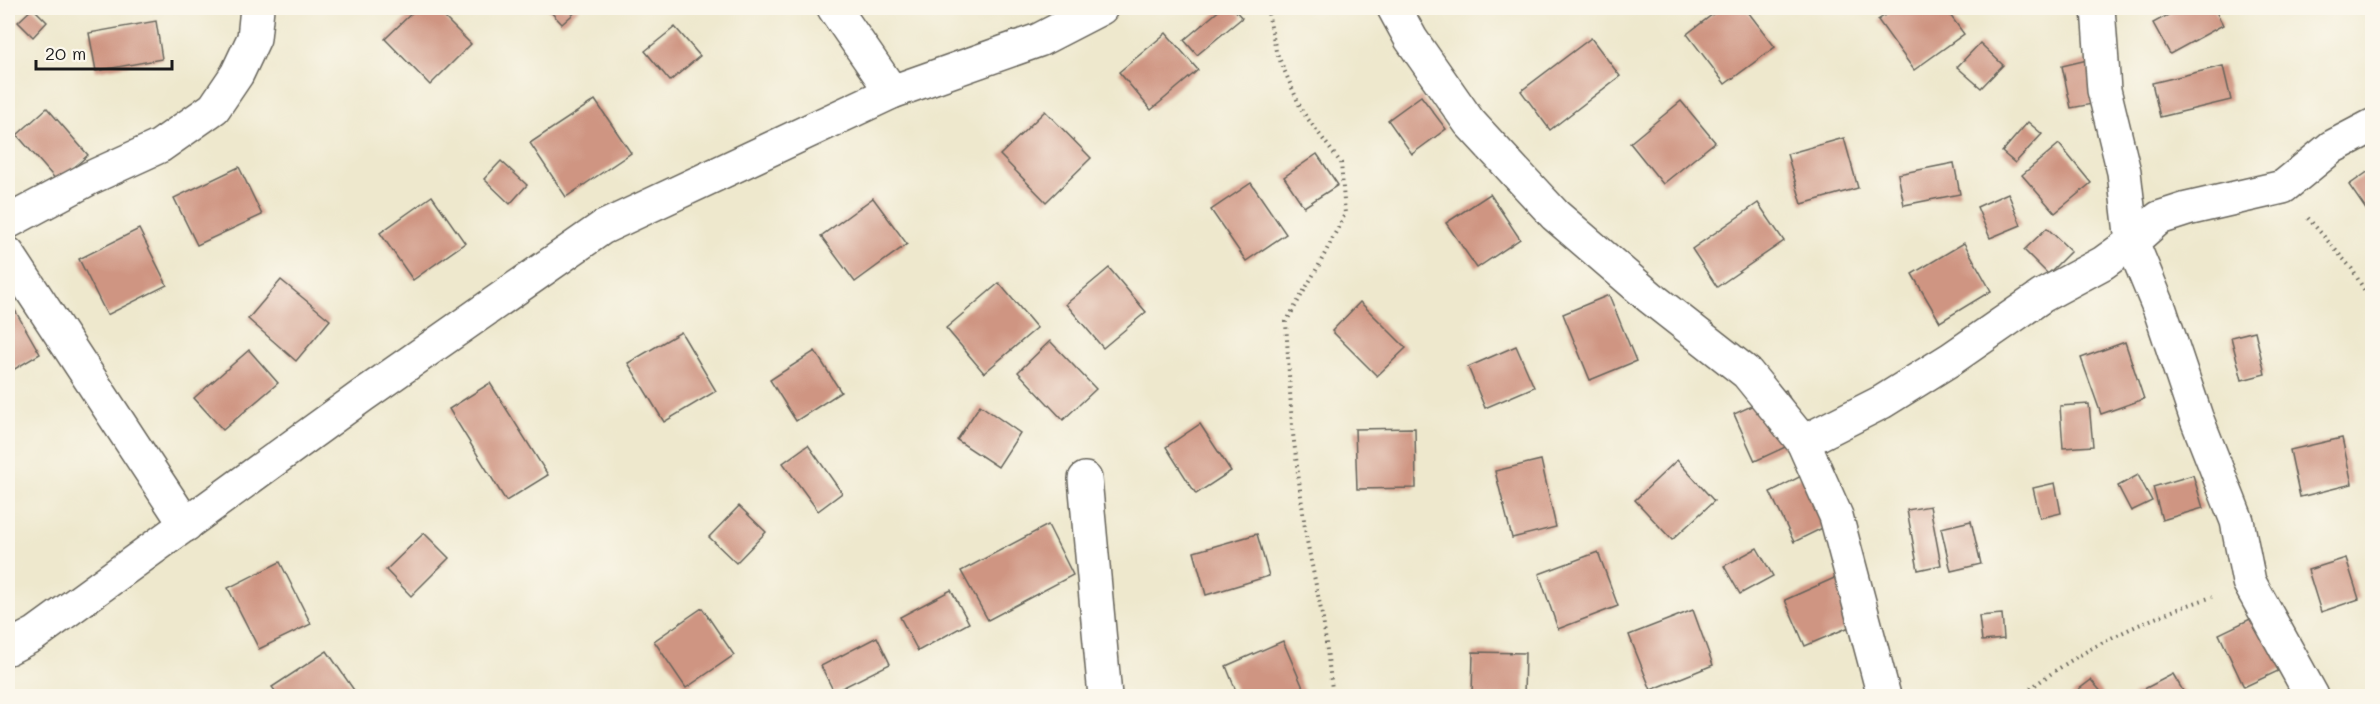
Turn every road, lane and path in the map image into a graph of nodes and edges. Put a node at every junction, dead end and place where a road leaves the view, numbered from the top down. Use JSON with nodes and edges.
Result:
{"nodes":[{"id":1,"x":256,"y":8,"type":"edge"},
{"id":2,"x":834,"y":8,"type":"edge"},
{"id":3,"x":1101,"y":8,"type":"edge"},
{"id":4,"x":1267,"y":8,"type":"edge"},
{"id":5,"x":1394,"y":8,"type":"edge"},
{"id":6,"x":2098,"y":8,"type":"edge"},
{"id":7,"x":892,"y":92,"type":"junction"},
{"id":8,"x":2373,"y":126,"type":"edge"},
{"id":9,"x":2283,"y":187,"type":"junction"},
{"id":10,"x":8,"y":222,"type":"edge"},
{"id":11,"x":2132,"y":242,"type":"junction"},
{"id":12,"x":8,"y":254,"type":"edge"},
{"id":13,"x":2373,"y":303,"type":"edge"},
{"id":14,"x":1803,"y":442,"type":"junction"},
{"id":15,"x":1085,"y":479,"type":"dead end"},
{"id":16,"x":186,"y":525,"type":"junction"},
{"id":17,"x":2249,"y":582,"type":"junction"},
{"id":18,"x":8,"y":648,"type":"edge"},
{"id":19,"x":1105,"y":696,"type":"edge"},
{"id":20,"x":1333,"y":696,"type":"edge"},
{"id":21,"x":1884,"y":696,"type":"edge"},
{"id":22,"x":2021,"y":696,"type":"edge"},
{"id":23,"x":2312,"y":696,"type":"edge"}],
"edges":[{"from":1,"to":10,"type":"street"},
{"from":2,"to":7,"type":"street"},
{"from":3,"to":7,"type":"street"},
{"from":4,"to":20,"type":"path"},
{"from":5,"to":14,"type":"street"},
{"from":6,"to":11,"type":"street"},
{"from":7,"to":16,"type":"street"},
{"from":8,"to":9,"type":"street"},
{"from":9,"to":11,"type":"street"},
{"from":9,"to":13,"type":"path"},
{"from":11,"to":14,"type":"street"},
{"from":11,"to":17,"type":"street"},
{"from":12,"to":16,"type":"street"},
{"from":14,"to":21,"type":"street"},
{"from":15,"to":19,"type":"street"},
{"from":16,"to":18,"type":"street"},
{"from":17,"to":22,"type":"path"},
{"from":17,"to":23,"type":"street"}]}
